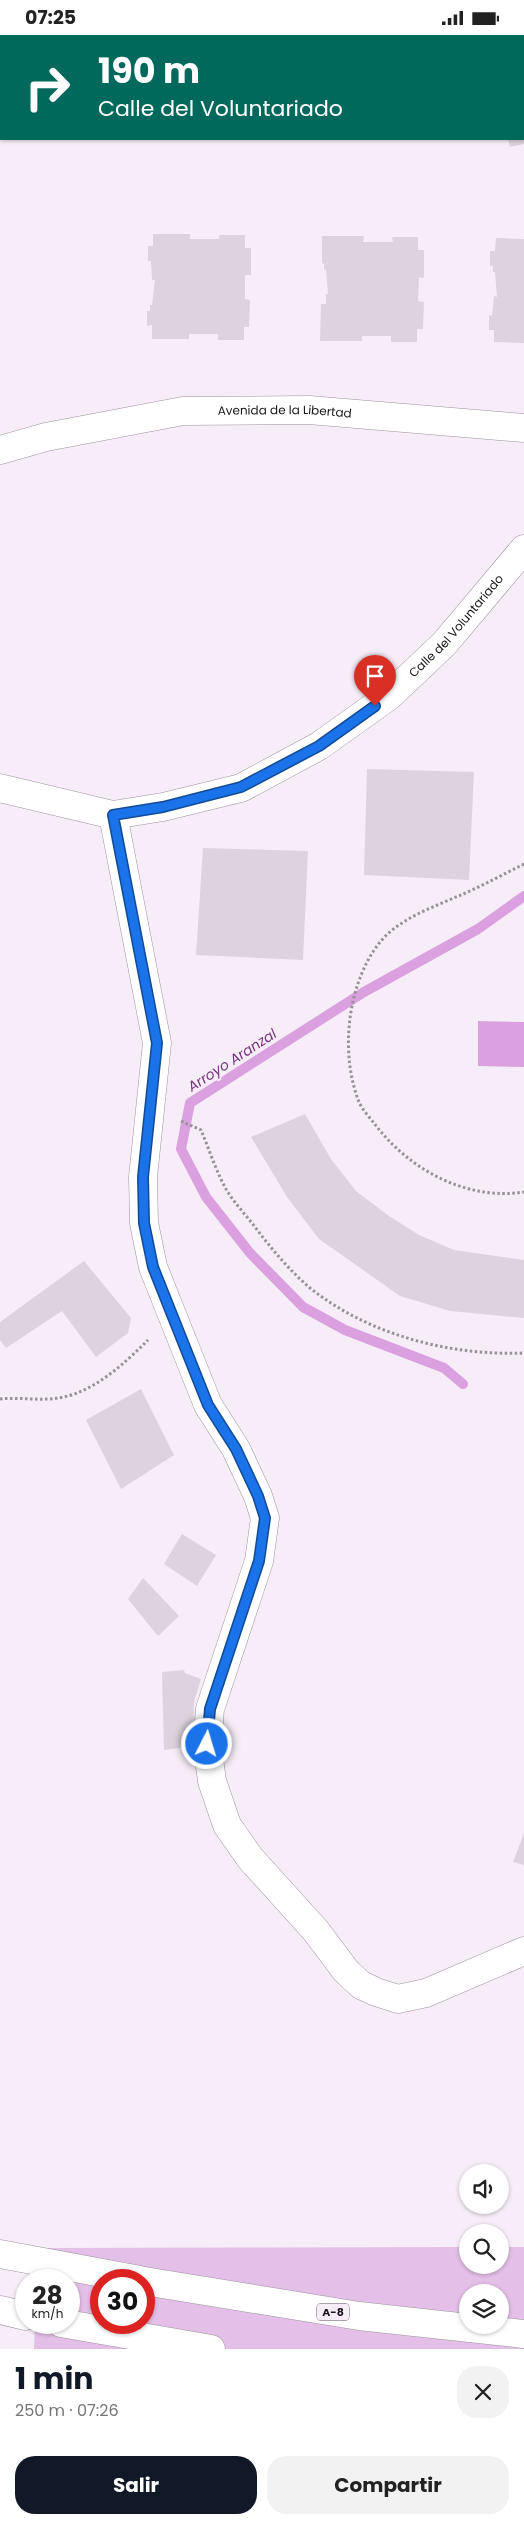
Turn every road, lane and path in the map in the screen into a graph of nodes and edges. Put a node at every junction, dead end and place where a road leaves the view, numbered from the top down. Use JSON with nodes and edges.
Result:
{"nodes":[{"id":1,"x":524,"y":428,"type":"edge"},
{"id":2,"x":0,"y":450,"type":"edge"},
{"id":3,"x":524,"y":549,"type":"edge"},
{"id":4,"x":0,"y":787,"type":"edge"},
{"id":5,"x":113,"y":815,"type":"junction"},
{"id":6,"x":524,"y":863,"type":"edge"},
{"id":7,"x":201,"y":1130,"type":"dead end"},
{"id":8,"x":524,"y":1192,"type":"edge"},
{"id":9,"x":171,"y":1317,"type":"junction"},
{"id":10,"x":524,"y":1353,"type":"edge"},
{"id":11,"x":0,"y":1399,"type":"edge"},
{"id":12,"x":524,"y":1951,"type":"edge"},
{"id":13,"x":0,"y":2253,"type":"edge"},
{"id":14,"x":90,"y":2270,"type":"edge"},
{"id":15,"x":155,"y":2283,"type":"edge"},
{"id":16,"x":0,"y":2310,"type":"edge"},
{"id":17,"x":15,"y":2313,"type":"edge"},
{"id":18,"x":80,"y":2326,"type":"edge"},
{"id":19,"x":524,"y":2334,"type":"edge"},
{"id":20,"x":211,"y":2349,"type":"edge"}],
"edges":[{"from":1,"to":2,"type":"main road","name":"Avenida de la Libertad"},
{"from":3,"to":5,"type":"main road","name":"Calle del Voluntariado"},
{"from":4,"to":5,"type":"main road"},
{"from":5,"to":9,"type":"main road"},
{"from":6,"to":8,"type":"path"},
{"from":7,"to":10,"type":"path"},
{"from":9,"to":11,"type":"path"},
{"from":9,"to":12,"type":"main road"},
{"from":13,"to":14,"type":"main road"},
{"from":15,"to":19,"type":"main road","number":"A-8"},
{"from":16,"to":17,"type":"main road"},
{"from":18,"to":20,"type":"main road"}]}
